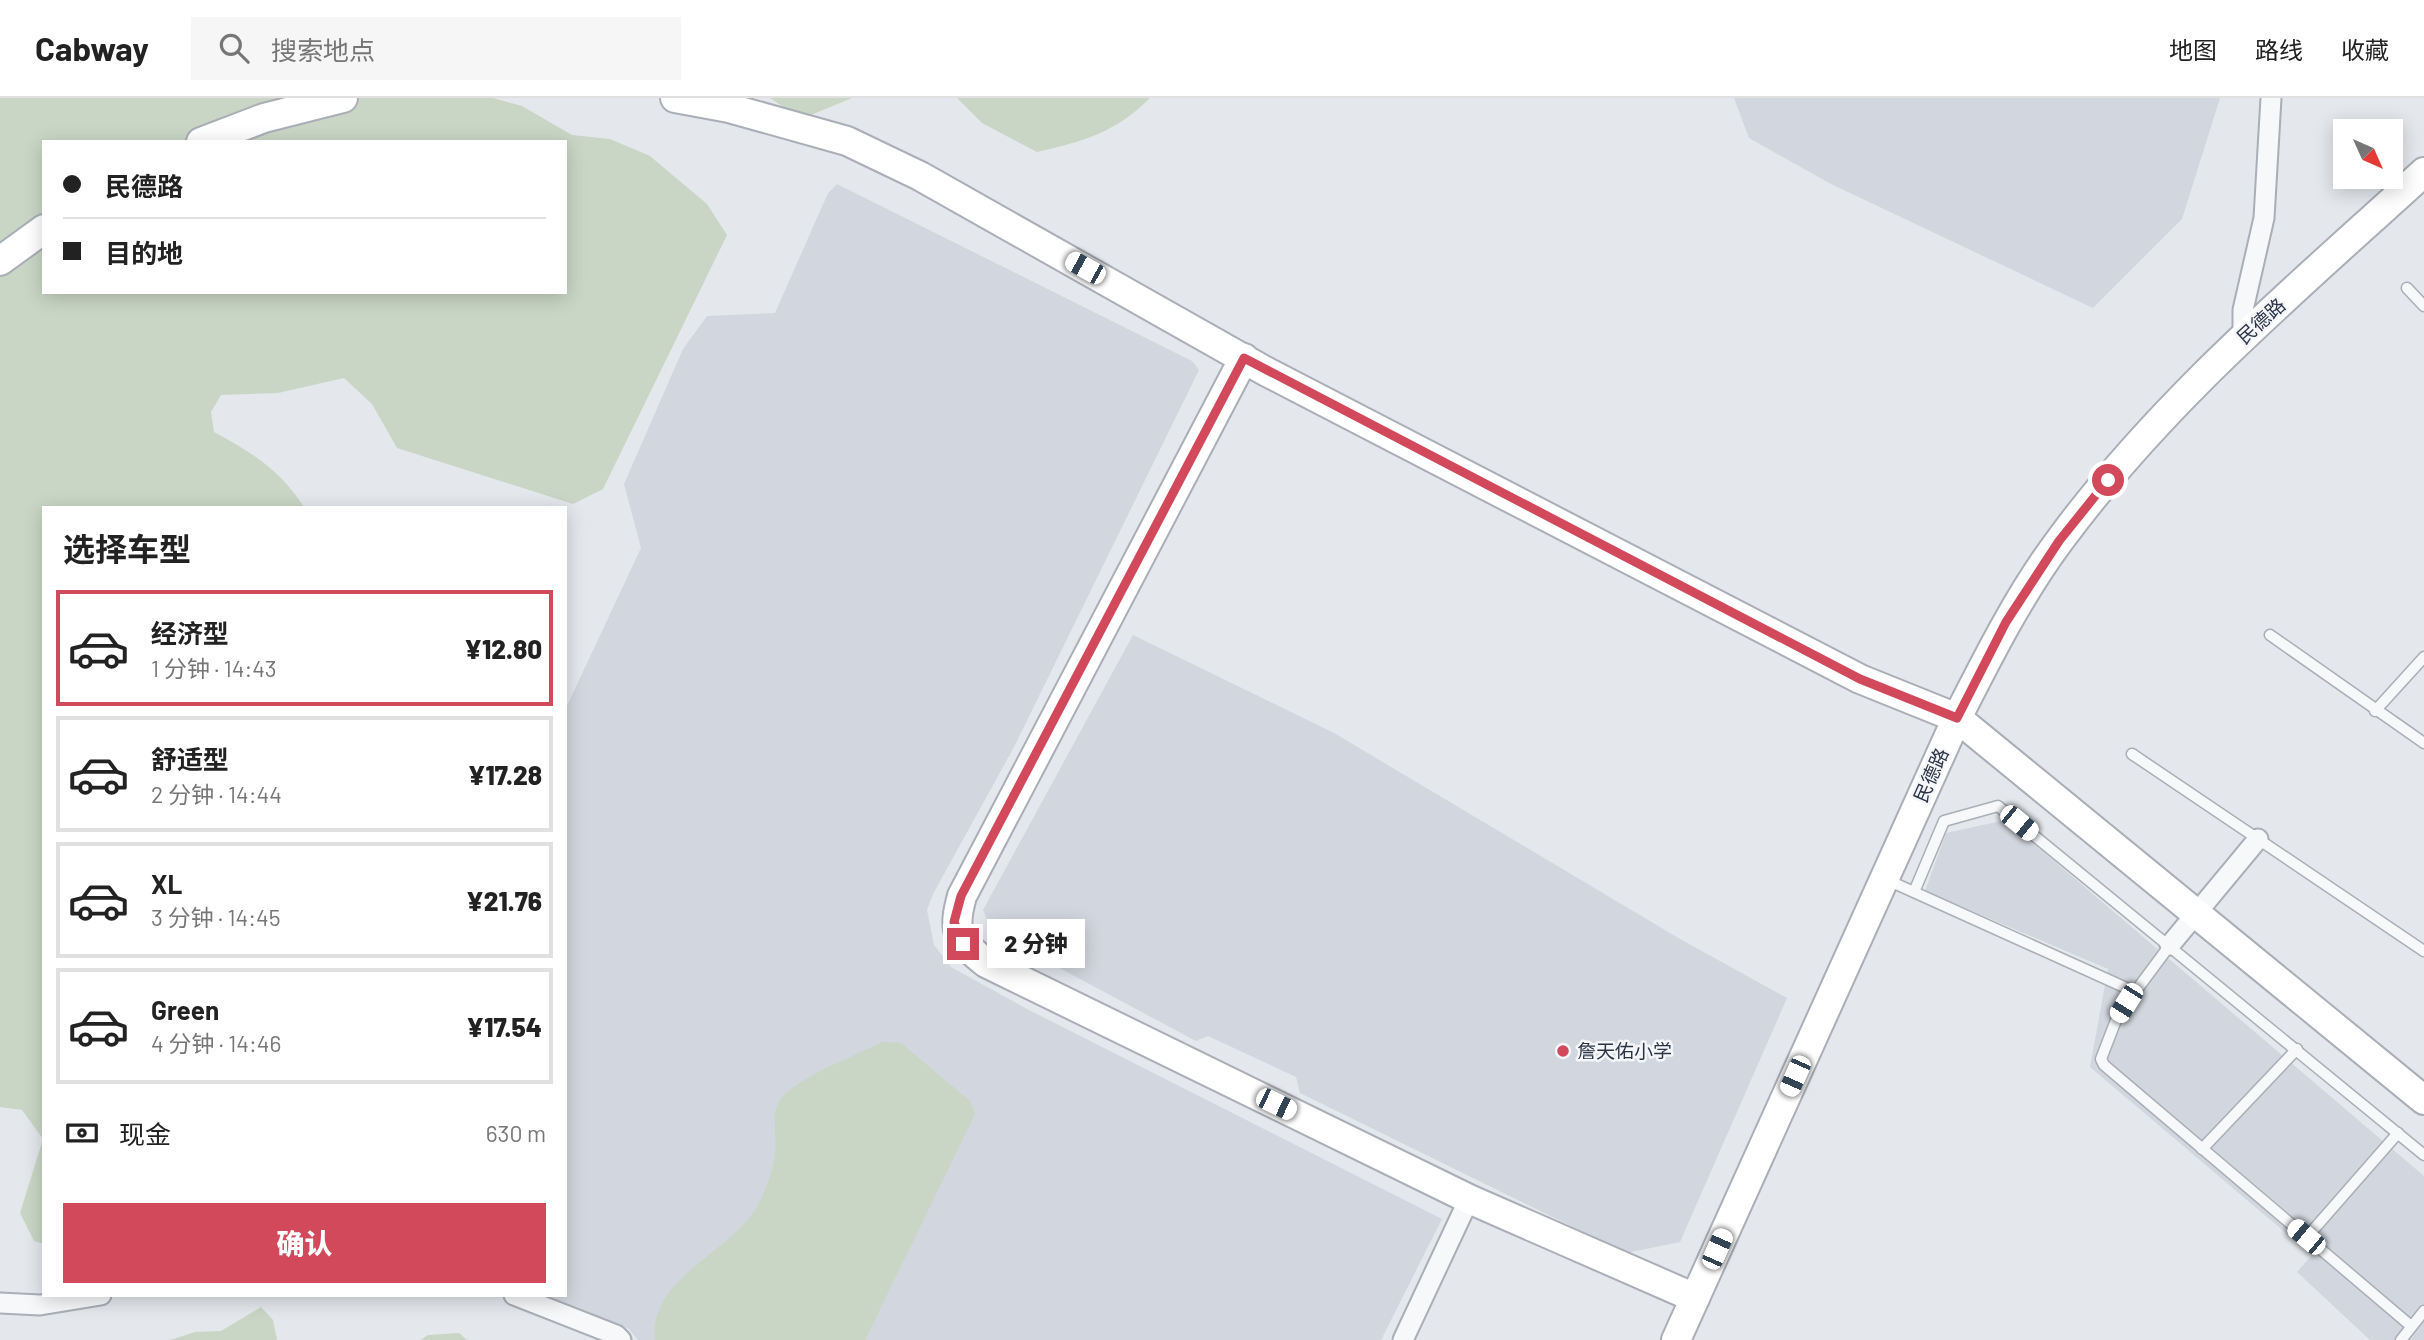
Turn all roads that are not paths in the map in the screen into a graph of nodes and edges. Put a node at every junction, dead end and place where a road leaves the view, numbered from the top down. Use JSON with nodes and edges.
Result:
{"nodes":[{"id":1,"x":343,"y":98,"type":"edge"},
{"id":2,"x":675,"y":98,"type":"edge"},
{"id":3,"x":2271,"y":98,"type":"edge"},
{"id":4,"x":206,"y":140,"type":"edge"},
{"id":5,"x":2424,"y":172,"type":"edge"},
{"id":6,"x":42,"y":230,"type":"edge"},
{"id":7,"x":0,"y":261,"type":"edge"},
{"id":8,"x":2407,"y":288,"type":"dead end"},
{"id":9,"x":2424,"y":306,"type":"edge"},
{"id":10,"x":2243,"y":337,"type":"junction"},
{"id":11,"x":1244,"y":358,"type":"junction"},
{"id":12,"x":2270,"y":635,"type":"dead end"},
{"id":13,"x":2424,"y":657,"type":"edge"},
{"id":14,"x":2375,"y":710,"type":"junction"},
{"id":15,"x":1957,"y":718,"type":"junction"},
{"id":16,"x":2424,"y":743,"type":"edge"},
{"id":17,"x":2132,"y":754,"type":"dead end"},
{"id":18,"x":2258,"y":839,"type":"junction"},
{"id":19,"x":1884,"y":879,"type":"junction"},
{"id":20,"x":1914,"y":892,"type":"junction"},
{"id":21,"x":2195,"y":913,"type":"junction"},
{"id":22,"x":2170,"y":945,"type":"junction"},
{"id":23,"x":2424,"y":951,"type":"edge"},
{"id":24,"x":2133,"y":991,"type":"junction"},
{"id":25,"x":2297,"y":1049,"type":"junction"},
{"id":26,"x":2424,"y":1100,"type":"edge"},
{"id":27,"x":2398,"y":1133,"type":"junction"},
{"id":28,"x":2202,"y":1149,"type":"junction"},
{"id":29,"x":2424,"y":1156,"type":"edge"},
{"id":30,"x":1469,"y":1199,"type":"junction"},
{"id":31,"x":2306,"y":1237,"type":"junction"},
{"id":32,"x":89,"y":1297,"type":"edge"},
{"id":33,"x":519,"y":1297,"type":"edge"},
{"id":34,"x":1695,"y":1298,"type":"junction"},
{"id":35,"x":0,"y":1303,"type":"edge"},
{"id":36,"x":2424,"y":1311,"type":"edge"},
{"id":37,"x":2412,"y":1326,"type":"junction"},
{"id":38,"x":621,"y":1340,"type":"edge"},
{"id":39,"x":1403,"y":1340,"type":"edge"},
{"id":40,"x":1676,"y":1340,"type":"edge"},
{"id":41,"x":2401,"y":1340,"type":"edge"}],
"edges":[{"from":1,"to":4,"type":"street"},
{"from":2,"to":11,"type":"street"},
{"from":3,"to":10,"type":"street"},
{"from":5,"to":10,"type":"street","name":"民德路"},
{"from":6,"to":7,"type":"street"},
{"from":8,"to":9,"type":"lane"},
{"from":10,"to":15,"type":"street","name":"民德路"},
{"from":11,"to":15,"type":"street"},
{"from":11,"to":30,"type":"street"},
{"from":12,"to":14,"type":"lane"},
{"from":13,"to":14,"type":"lane"},
{"from":14,"to":16,"type":"lane"},
{"from":15,"to":19,"type":"street","name":"民德路"},
{"from":15,"to":21,"type":"street"},
{"from":17,"to":18,"type":"lane"},
{"from":18,"to":21,"type":"street"},
{"from":18,"to":23,"type":"lane"},
{"from":19,"to":20,"type":"lane"},
{"from":19,"to":34,"type":"street","name":"民德路"},
{"from":20,"to":22,"type":"lane"},
{"from":20,"to":24,"type":"lane"},
{"from":21,"to":22,"type":"street"},
{"from":21,"to":26,"type":"street"},
{"from":22,"to":24,"type":"lane"},
{"from":22,"to":25,"type":"lane"},
{"from":24,"to":28,"type":"lane"},
{"from":25,"to":27,"type":"lane"},
{"from":25,"to":28,"type":"lane"},
{"from":27,"to":29,"type":"lane"},
{"from":27,"to":31,"type":"lane"},
{"from":28,"to":31,"type":"lane"},
{"from":30,"to":34,"type":"street"},
{"from":30,"to":39,"type":"street"},
{"from":31,"to":37,"type":"lane"},
{"from":32,"to":35,"type":"street"},
{"from":33,"to":38,"type":"street"},
{"from":34,"to":40,"type":"street","name":"民德路"},
{"from":36,"to":37,"type":"lane"},
{"from":37,"to":41,"type":"lane"}]}
